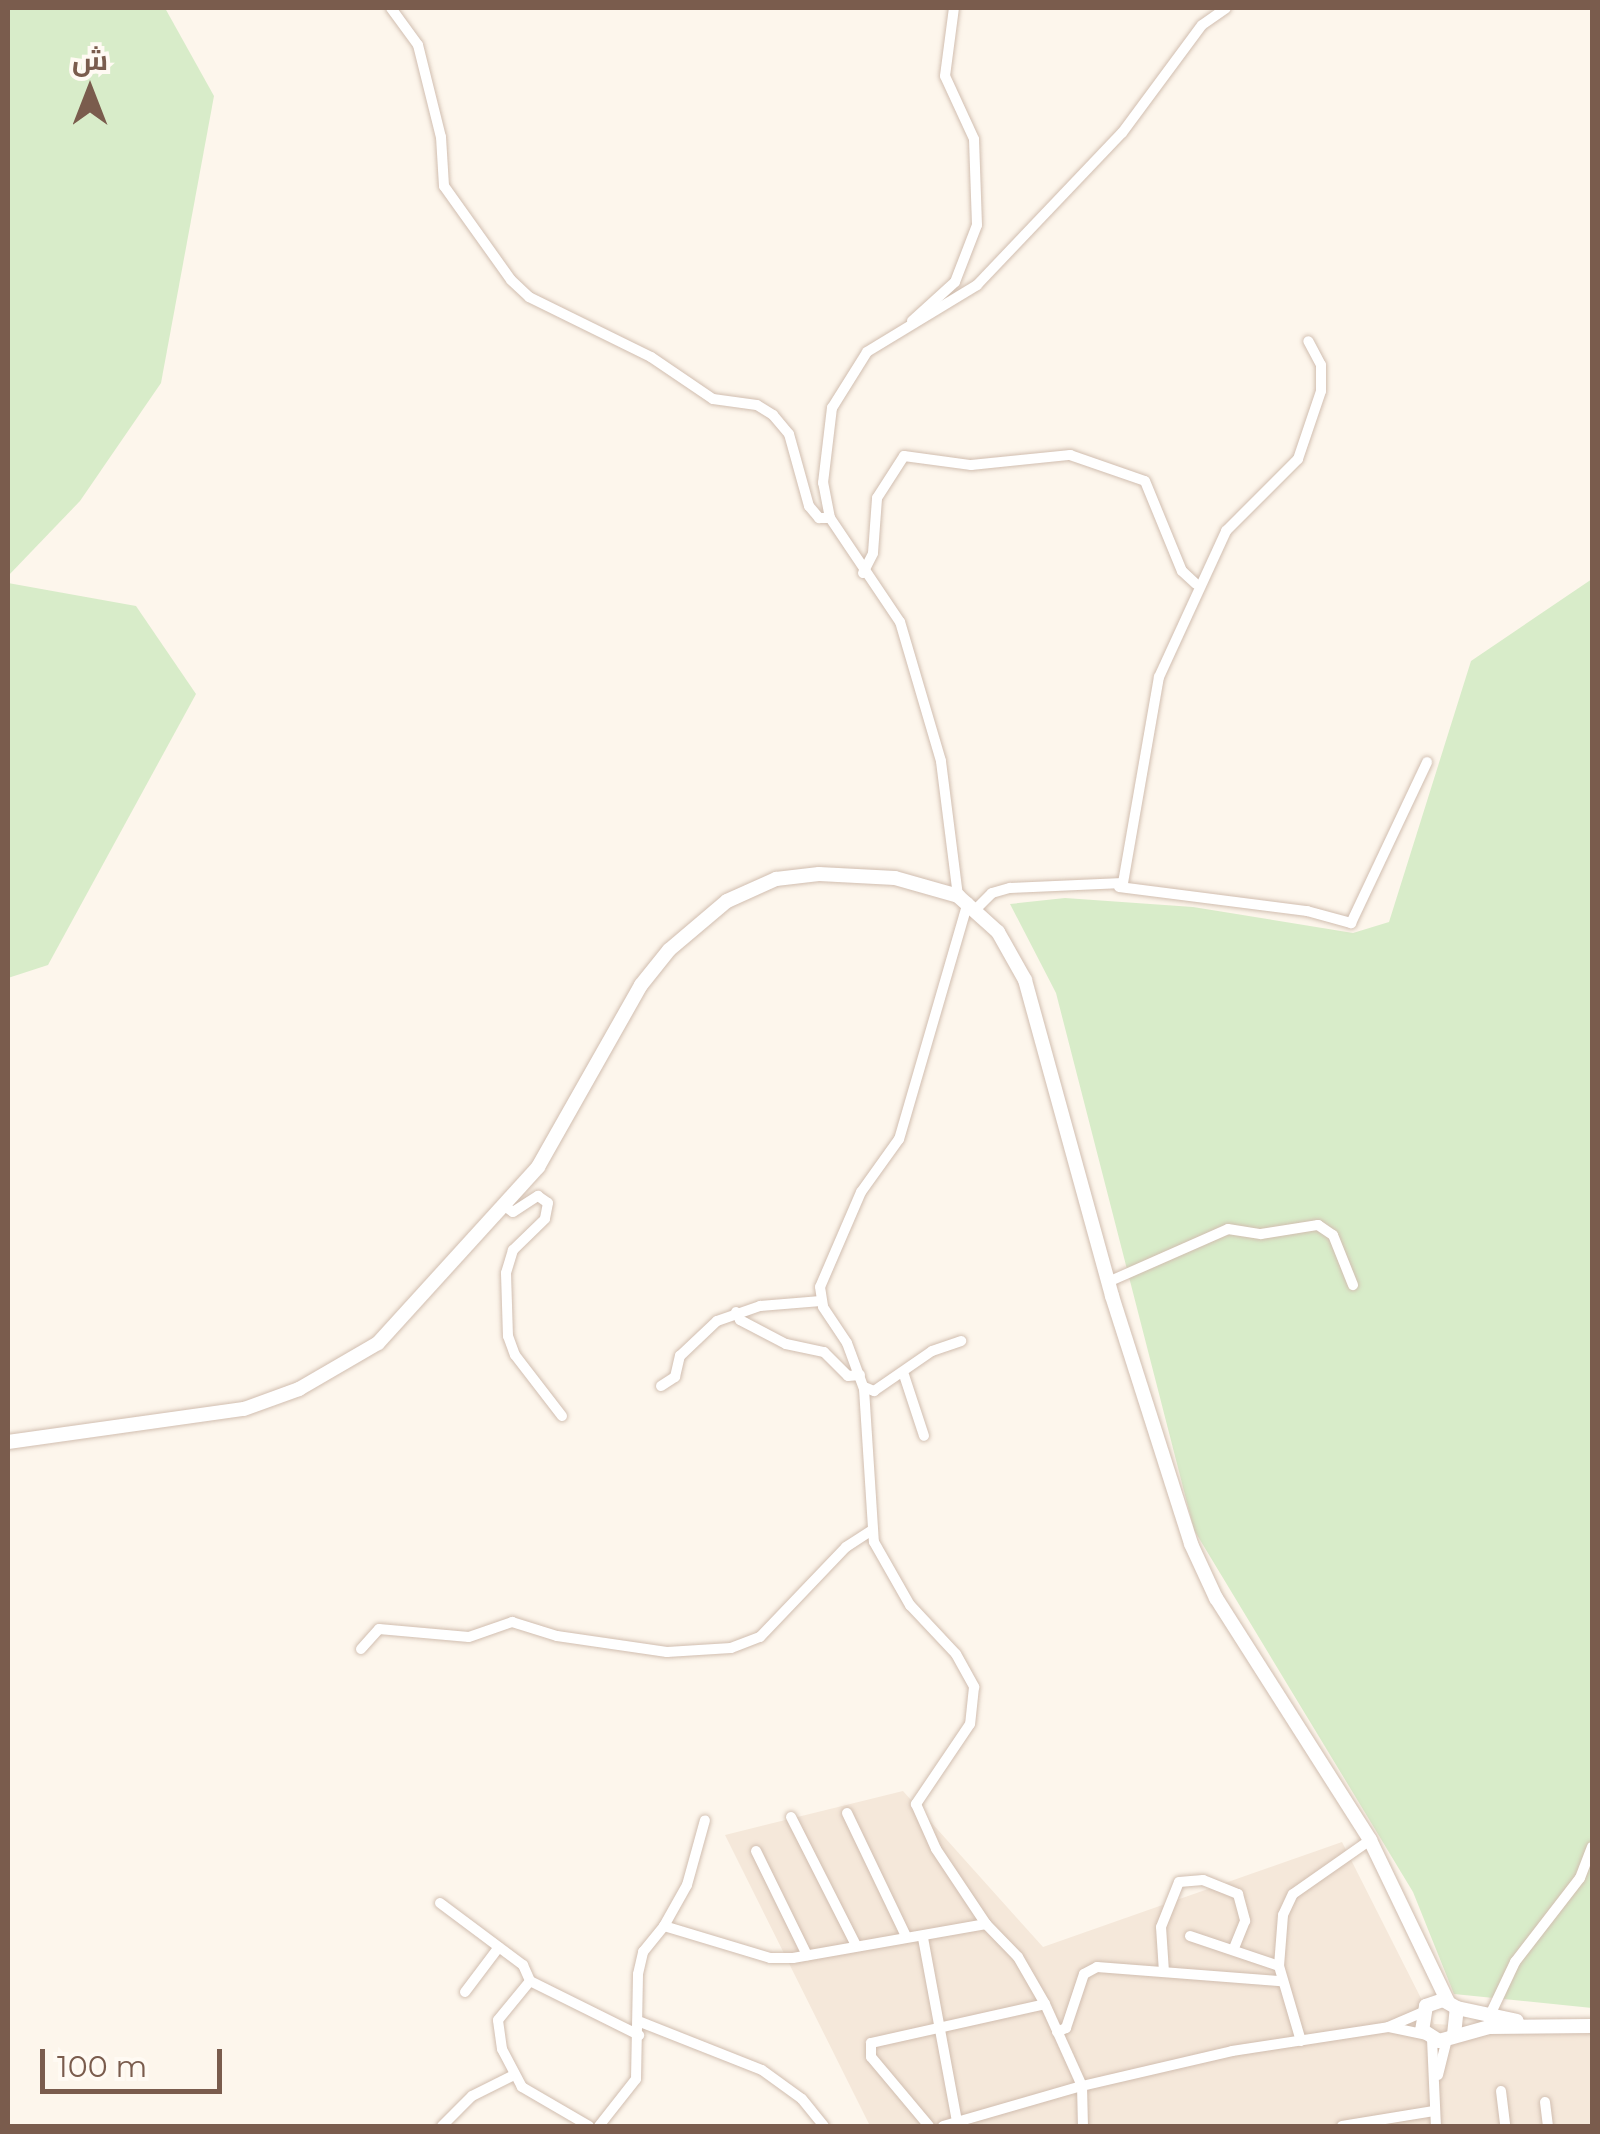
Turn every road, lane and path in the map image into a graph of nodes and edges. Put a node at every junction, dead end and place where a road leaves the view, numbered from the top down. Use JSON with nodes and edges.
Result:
{"nodes":[{"id":1,"x":391,"y":8,"type":"edge"},
{"id":2,"x":954,"y":8,"type":"edge"},
{"id":3,"x":1226,"y":8,"type":"edge"},
{"id":4,"x":896,"y":334,"type":"junction"},
{"id":5,"x":1308,"y":341,"type":"dead end"},
{"id":6,"x":830,"y":518,"type":"junction"},
{"id":7,"x":863,"y":573,"type":"junction"},
{"id":8,"x":1196,"y":584,"type":"junction"},
{"id":9,"x":1427,"y":762,"type":"dead end"},
{"id":10,"x":1118,"y":887,"type":"junction"},
{"id":11,"x":968,"y":902,"type":"junction"},
{"id":12,"x":504,"y":1205,"type":"junction"},
{"id":13,"x":1108,"y":1282,"type":"junction"},
{"id":14,"x":1353,"y":1285,"type":"dead end"},
{"id":15,"x":821,"y":1300,"type":"junction"},
{"id":16,"x":736,"y":1312,"type":"junction"},
{"id":17,"x":961,"y":1341,"type":"dead end"},
{"id":18,"x":860,"y":1374,"type":"junction"},
{"id":19,"x":904,"y":1376,"type":"junction"},
{"id":20,"x":661,"y":1386,"type":"dead end"},
{"id":21,"x":864,"y":1387,"type":"junction"},
{"id":22,"x":562,"y":1416,"type":"dead end"},
{"id":23,"x":924,"y":1436,"type":"dead end"},
{"id":24,"x":8,"y":1442,"type":"edge"},
{"id":25,"x":872,"y":1530,"type":"junction"},
{"id":26,"x":361,"y":1649,"type":"dead end"},
{"id":27,"x":846,"y":1813,"type":"dead end"},
{"id":28,"x":790,"y":1817,"type":"dead end"},
{"id":29,"x":705,"y":1820,"type":"dead end"},
{"id":30,"x":1370,"y":1840,"type":"junction"},
{"id":31,"x":1592,"y":1848,"type":"edge"},
{"id":32,"x":756,"y":1851,"type":"dead end"},
{"id":33,"x":440,"y":1903,"type":"dead end"},
{"id":34,"x":986,"y":1924,"type":"junction"},
{"id":35,"x":664,"y":1926,"type":"junction"},
{"id":36,"x":906,"y":1936,"type":"junction"},
{"id":37,"x":1190,"y":1936,"type":"dead end"},
{"id":38,"x":923,"y":1938,"type":"junction"},
{"id":39,"x":856,"y":1945,"type":"junction"},
{"id":40,"x":499,"y":1946,"type":"junction"},
{"id":41,"x":1234,"y":1950,"type":"junction"},
{"id":42,"x":807,"y":1955,"type":"junction"},
{"id":43,"x":1429,"y":1962,"type":"junction"},
{"id":44,"x":1279,"y":1966,"type":"junction"},
{"id":45,"x":1164,"y":1972,"type":"junction"},
{"id":46,"x":1281,"y":1980,"type":"junction"},
{"id":47,"x":530,"y":1982,"type":"junction"},
{"id":48,"x":465,"y":1992,"type":"dead end"},
{"id":49,"x":1046,"y":2004,"type":"junction"},
{"id":50,"x":1452,"y":2005,"type":"junction"},
{"id":51,"x":1422,"y":2011,"type":"junction"},
{"id":52,"x":1490,"y":2014,"type":"junction"},
{"id":53,"x":638,"y":2021,"type":"junction"},
{"id":54,"x":1527,"y":2024,"type":"junction"},
{"id":55,"x":1592,"y":2026,"type":"edge"},
{"id":56,"x":1388,"y":2027,"type":"junction"},
{"id":57,"x":941,"y":2028,"type":"junction"},
{"id":58,"x":1057,"y":2032,"type":"junction"},
{"id":59,"x":639,"y":2035,"type":"junction"},
{"id":60,"x":1440,"y":2037,"type":"junction"},
{"id":61,"x":1301,"y":2041,"type":"junction"},
{"id":62,"x":514,"y":2076,"type":"junction"},
{"id":63,"x":1082,"y":2086,"type":"junction"},
{"id":64,"x":1501,"y":2091,"type":"dead end"},
{"id":65,"x":1545,"y":2102,"type":"dead end"},
{"id":66,"x":1434,"y":2110,"type":"junction"},
{"id":67,"x":957,"y":2122,"type":"junction"},
{"id":68,"x":1380,"y":2122,"type":"edge"},
{"id":69,"x":442,"y":2126,"type":"edge"},
{"id":70,"x":589,"y":2126,"type":"edge"},
{"id":71,"x":599,"y":2126,"type":"edge"},
{"id":72,"x":824,"y":2126,"type":"edge"},
{"id":73,"x":929,"y":2126,"type":"edge"},
{"id":74,"x":942,"y":2126,"type":"edge"},
{"id":75,"x":1083,"y":2126,"type":"edge"},
{"id":76,"x":1342,"y":2126,"type":"edge"},
{"id":77,"x":1436,"y":2126,"type":"edge"},
{"id":78,"x":1506,"y":2126,"type":"edge"},
{"id":79,"x":1548,"y":2126,"type":"edge"}],
"edges":[{"from":1,"to":6,"type":"street"},
{"from":2,"to":4,"type":"street"},
{"from":3,"to":4,"type":"street"},
{"from":4,"to":6,"type":"street"},
{"from":5,"to":8,"type":"street"},
{"from":6,"to":7,"type":"street"},
{"from":7,"to":8,"type":"street"},
{"from":7,"to":11,"type":"street"},
{"from":8,"to":10,"type":"street"},
{"from":9,"to":10,"type":"street"},
{"from":10,"to":11,"type":"street"},
{"from":11,"to":12,"type":"street"},
{"from":11,"to":13,"type":"street"},
{"from":11,"to":15,"type":"street"},
{"from":12,"to":22,"type":"street"},
{"from":12,"to":24,"type":"street"},
{"from":13,"to":14,"type":"street"},
{"from":13,"to":30,"type":"street"},
{"from":15,"to":16,"type":"street"},
{"from":15,"to":18,"type":"street"},
{"from":16,"to":18,"type":"street"},
{"from":16,"to":20,"type":"street"},
{"from":17,"to":19,"type":"street"},
{"from":18,"to":21,"type":"street"},
{"from":19,"to":21,"type":"street"},
{"from":19,"to":23,"type":"street"},
{"from":21,"to":25,"type":"street"},
{"from":25,"to":26,"type":"street"},
{"from":25,"to":34,"type":"street"},
{"from":27,"to":36,"type":"street"},
{"from":28,"to":39,"type":"street"},
{"from":29,"to":35,"type":"street"},
{"from":30,"to":43,"type":"street"},
{"from":30,"to":44,"type":"street"},
{"from":31,"to":52,"type":"street"},
{"from":32,"to":42,"type":"street"},
{"from":33,"to":40,"type":"street"},
{"from":34,"to":38,"type":"street"},
{"from":34,"to":49,"type":"street"},
{"from":35,"to":42,"type":"street"},
{"from":35,"to":53,"type":"street"},
{"from":36,"to":38,"type":"street"},
{"from":36,"to":39,"type":"street"},
{"from":37,"to":41,"type":"street"},
{"from":38,"to":57,"type":"street"},
{"from":39,"to":42,"type":"street"},
{"from":40,"to":47,"type":"street"},
{"from":40,"to":48,"type":"street"},
{"from":41,"to":44,"type":"street"},
{"from":41,"to":45,"type":"street"},
{"from":43,"to":50,"type":"street"},
{"from":43,"to":51,"type":"street"},
{"from":44,"to":46,"type":"street"},
{"from":45,"to":46,"type":"street"},
{"from":45,"to":58,"type":"street"},
{"from":46,"to":61,"type":"street"},
{"from":47,"to":59,"type":"street"},
{"from":47,"to":62,"type":"street"},
{"from":49,"to":57,"type":"street"},
{"from":49,"to":58,"type":"street"},
{"from":50,"to":51,"type":"street"},
{"from":50,"to":52,"type":"street"},
{"from":50,"to":60,"type":"street"},
{"from":51,"to":56,"type":"street"},
{"from":51,"to":60,"type":"street"},
{"from":52,"to":54,"type":"street"},
{"from":53,"to":59,"type":"street"},
{"from":53,"to":72,"type":"street"},
{"from":54,"to":55,"type":"street"},
{"from":54,"to":60,"type":"street"},
{"from":56,"to":60,"type":"street"},
{"from":56,"to":61,"type":"street"},
{"from":57,"to":67,"type":"street"},
{"from":57,"to":73,"type":"street"},
{"from":58,"to":63,"type":"street"},
{"from":59,"to":71,"type":"street"},
{"from":60,"to":66,"type":"street"},
{"from":61,"to":63,"type":"street"},
{"from":62,"to":69,"type":"street"},
{"from":62,"to":70,"type":"street"},
{"from":63,"to":67,"type":"street"},
{"from":63,"to":75,"type":"street"},
{"from":64,"to":78,"type":"street"},
{"from":65,"to":79,"type":"street"},
{"from":66,"to":68,"type":"street"},
{"from":66,"to":77,"type":"street"},
{"from":67,"to":74,"type":"street"},
{"from":68,"to":76,"type":"street"}]}
